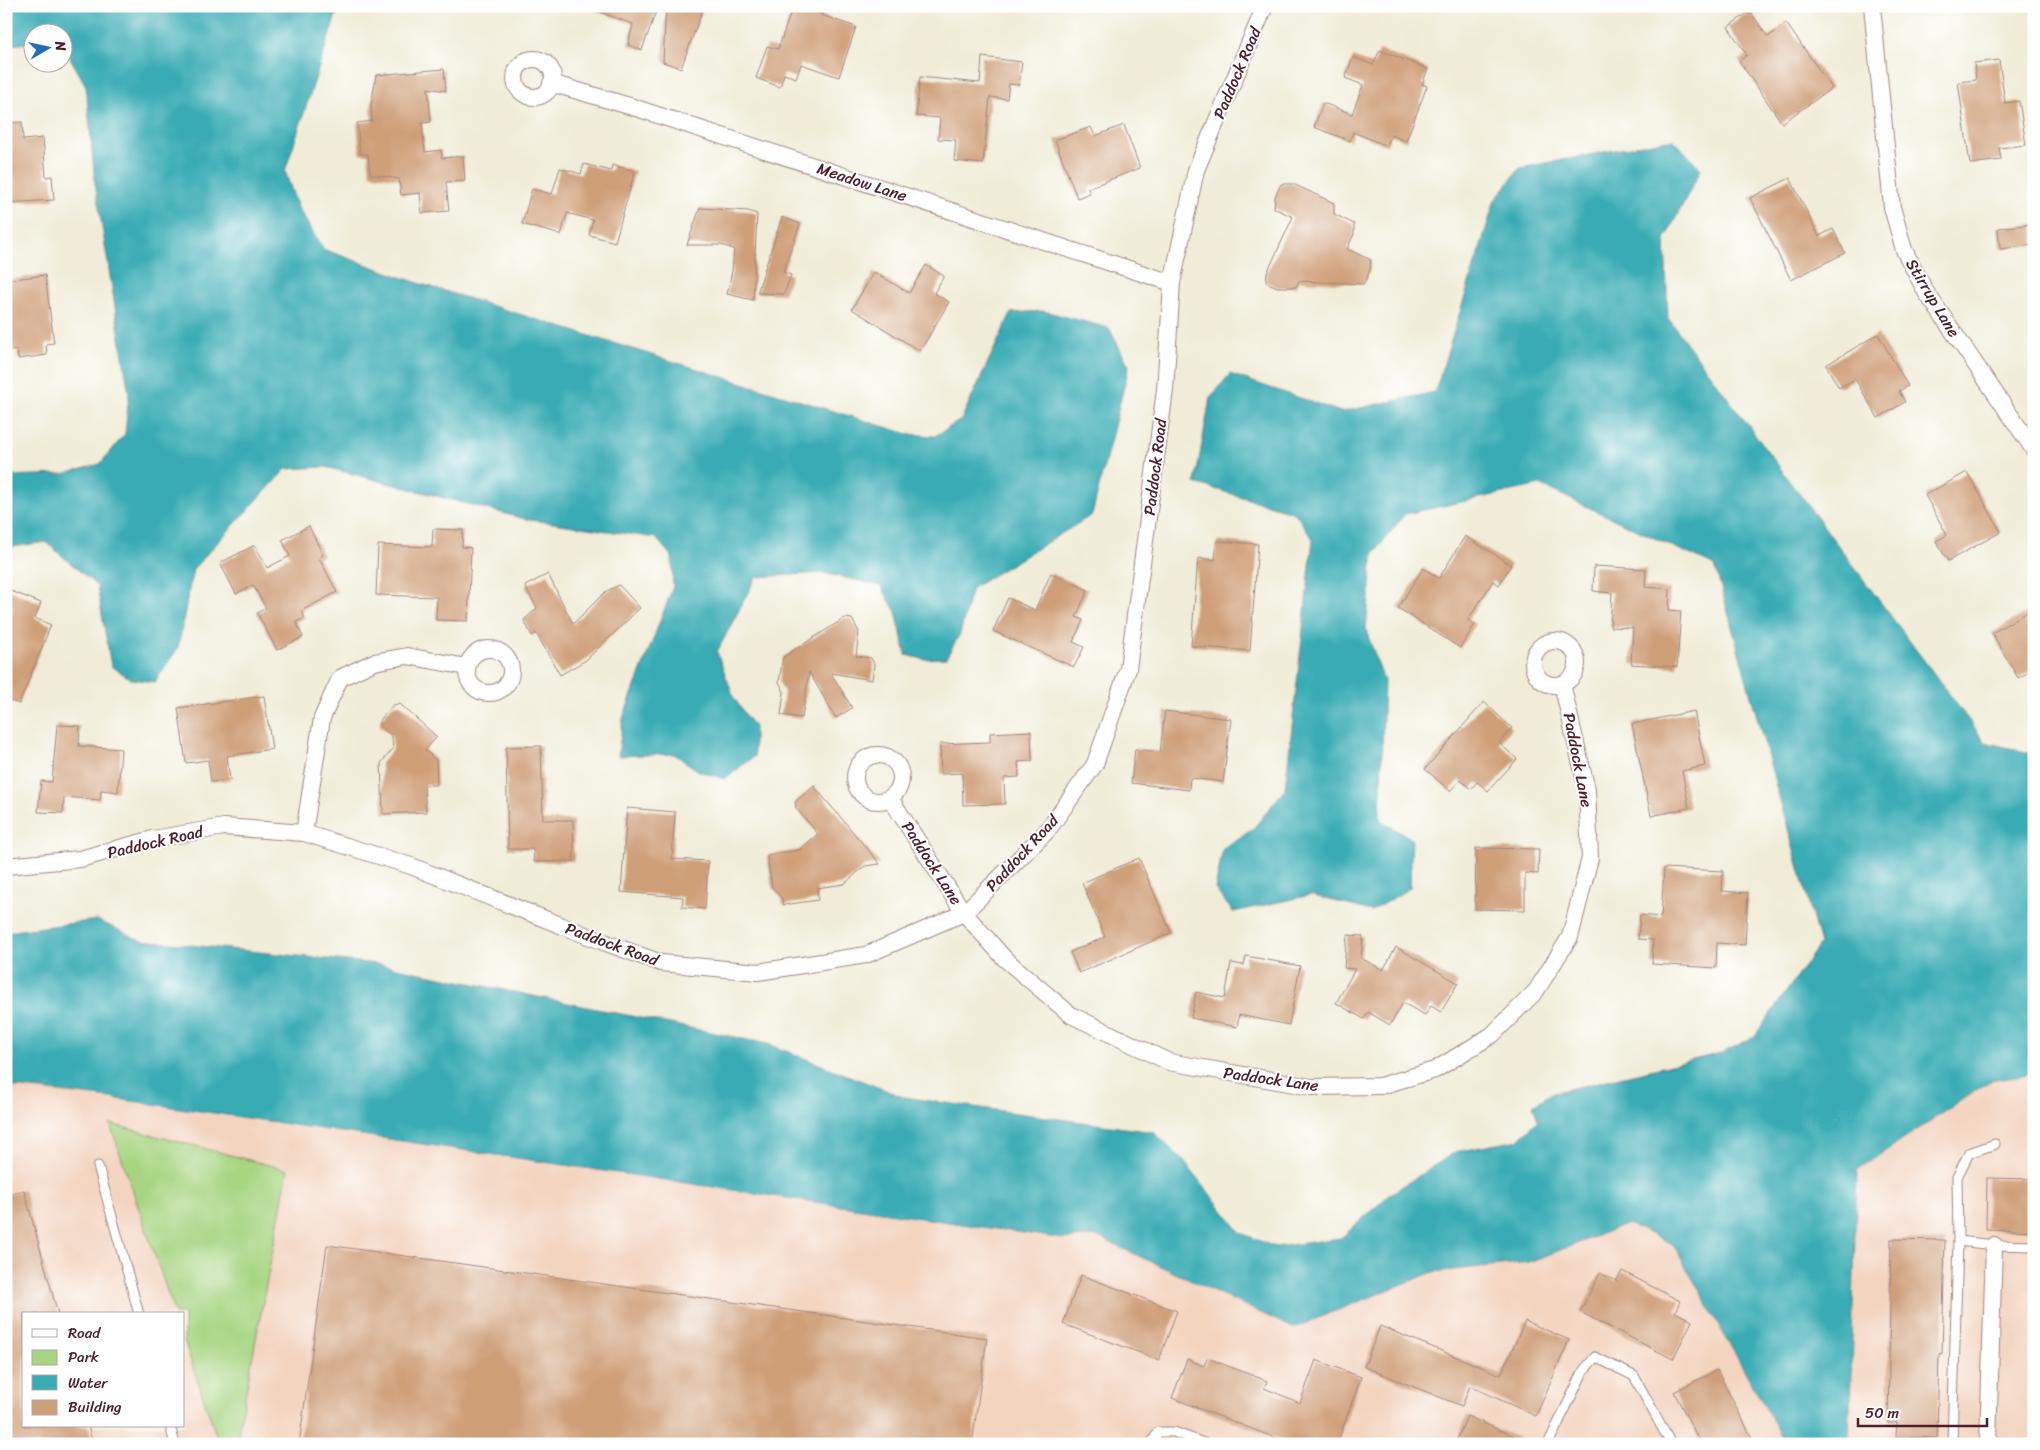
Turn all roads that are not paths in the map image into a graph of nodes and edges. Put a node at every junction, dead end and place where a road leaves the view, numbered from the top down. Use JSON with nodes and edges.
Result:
{"nodes":[{"id":1,"x":1265,"y":6,"type":"edge"},
{"id":2,"x":1872,"y":6,"type":"edge"},
{"id":3,"x":551,"y":83,"type":"dead end"},
{"id":4,"x":1172,"y":283,"type":"junction"},
{"id":5,"x":2034,"y":450,"type":"edge"},
{"id":6,"x":467,"y":667,"type":"dead end"},
{"id":7,"x":1562,"y":684,"type":"dead end"},
{"id":8,"x":890,"y":798,"type":"dead end"},
{"id":9,"x":304,"y":834,"type":"junction"},
{"id":10,"x":6,"y":866,"type":"edge"},
{"id":11,"x":964,"y":913,"type":"junction"},
{"id":12,"x":1995,"y":1144,"type":"dead end"},
{"id":13,"x":98,"y":1166,"type":"dead end"},
{"id":14,"x":1958,"y":1241,"type":"junction"},
{"id":15,"x":1994,"y":1245,"type":"junction"},
{"id":16,"x":2034,"y":1246,"type":"edge"},
{"id":17,"x":138,"y":1312,"type":"edge"},
{"id":18,"x":171,"y":1428,"type":"edge"},
{"id":19,"x":175,"y":1444,"type":"edge"},
{"id":20,"x":1150,"y":1444,"type":"edge"},
{"id":21,"x":1206,"y":1444,"type":"edge"},
{"id":22,"x":1548,"y":1444,"type":"edge"},
{"id":23,"x":1671,"y":1444,"type":"edge"},
{"id":24,"x":1952,"y":1444,"type":"edge"},
{"id":25,"x":1988,"y":1444,"type":"edge"}],
"edges":[{"from":1,"to":4,"type":"street","name":"Paddock Road"},
{"from":2,"to":5,"type":"street","name":"Stirrup Lane"},
{"from":3,"to":4,"type":"street","name":"Meadow Lane"},
{"from":4,"to":11,"type":"street","name":"Paddock Road"},
{"from":6,"to":9,"type":"street"},
{"from":7,"to":11,"type":"street","name":"Paddock Lane"},
{"from":8,"to":11,"type":"street","name":"Paddock Lane"},
{"from":9,"to":10,"type":"street","name":"Paddock Road"},
{"from":9,"to":11,"type":"street","name":"Paddock Road"},
{"from":12,"to":14,"type":"lane"},
{"from":13,"to":17,"type":"lane"},
{"from":14,"to":15,"type":"lane"},
{"from":14,"to":24,"type":"lane"},
{"from":15,"to":16,"type":"lane"},
{"from":15,"to":25,"type":"street"},
{"from":18,"to":19,"type":"lane"},
{"from":20,"to":21,"type":"lane"},
{"from":22,"to":23,"type":"lane"}]}
